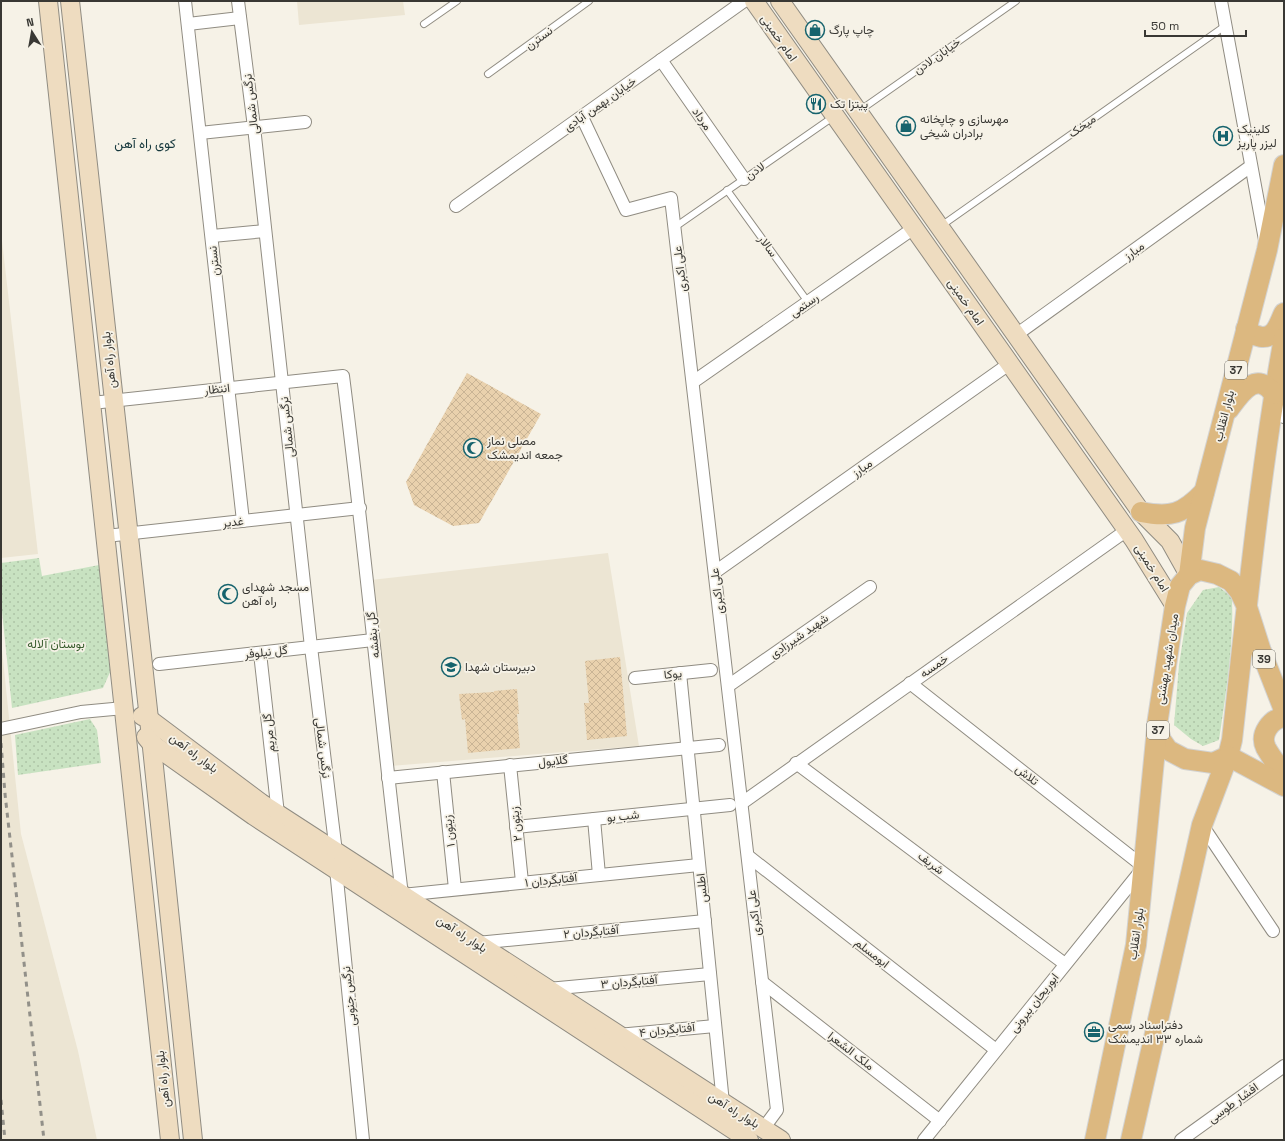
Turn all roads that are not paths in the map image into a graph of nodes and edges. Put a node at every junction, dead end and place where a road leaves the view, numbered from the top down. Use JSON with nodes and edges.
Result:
{"nodes":[{"id":1,"x":48,"y":1,"type":"edge"},
{"id":2,"x":70,"y":1,"type":"edge"},
{"id":3,"x":186,"y":1,"type":"edge"},
{"id":4,"x":238,"y":1,"type":"edge"},
{"id":5,"x":457,"y":1,"type":"edge"},
{"id":6,"x":589,"y":1,"type":"edge"},
{"id":7,"x":744,"y":1,"type":"edge"},
{"id":8,"x":754,"y":1,"type":"edge"},
{"id":9,"x":780,"y":1,"type":"edge"},
{"id":10,"x":1016,"y":1,"type":"edge"},
{"id":11,"x":1221,"y":1,"type":"edge"},
{"id":12,"x":240,"y":18,"type":"junction"},
{"id":13,"x":188,"y":24,"type":"junction"},
{"id":14,"x":424,"y":24,"type":"dead end"},
{"id":15,"x":1225,"y":26,"type":"junction"},
{"id":16,"x":661,"y":60,"type":"junction"},
{"id":17,"x":77,"y":62,"type":"junction"},
{"id":18,"x":55,"y":64,"type":"junction"},
{"id":19,"x":488,"y":74,"type":"dead end"},
{"id":20,"x":858,"y":112,"type":"junction"},
{"id":21,"x":835,"y":116,"type":"junction"},
{"id":22,"x":582,"y":117,"type":"junction"},
{"id":23,"x":305,"y":122,"type":"dead end"},
{"id":24,"x":254,"y":127,"type":"junction"},
{"id":25,"x":200,"y":133,"type":"junction"},
{"id":26,"x":1284,"y":165,"type":"edge"},
{"id":27,"x":1251,"y":166,"type":"junction"},
{"id":28,"x":744,"y":179,"type":"junction"},
{"id":29,"x":727,"y":190,"type":"junction"},
{"id":30,"x":456,"y":206,"type":"dead end"},
{"id":31,"x":94,"y":219,"type":"junction"},
{"id":32,"x":72,"y":221,"type":"junction"},
{"id":33,"x":675,"y":227,"type":"junction"},
{"id":34,"x":939,"y":227,"type":"junction"},
{"id":35,"x":914,"y":228,"type":"junction"},
{"id":36,"x":265,"y":231,"type":"junction"},
{"id":37,"x":212,"y":236,"type":"junction"},
{"id":38,"x":1267,"y":250,"type":"junction"},
{"id":39,"x":808,"y":302,"type":"junction"},
{"id":40,"x":1284,"y":313,"type":"edge"},
{"id":41,"x":1246,"y":329,"type":"junction"},
{"id":42,"x":1016,"y":336,"type":"junction"},
{"id":43,"x":1284,"y":338,"type":"edge"},
{"id":44,"x":1009,"y":364,"type":"junction"},
{"id":45,"x":342,"y":376,"type":"joint"},
{"id":46,"x":282,"y":382,"type":"junction"},
{"id":47,"x":693,"y":382,"type":"junction"},
{"id":48,"x":228,"y":388,"type":"junction"},
{"id":49,"x":1273,"y":397,"type":"junction"},
{"id":50,"x":113,"y":401,"type":"junction"},
{"id":51,"x":92,"y":403,"type":"junction"},
{"id":52,"x":1224,"y":417,"type":"junction"},
{"id":53,"x":1284,"y":417,"type":"edge"},
{"id":54,"x":1204,"y":492,"type":"junction"},
{"id":55,"x":360,"y":508,"type":"junction"},
{"id":56,"x":1141,"y":512,"type":"junction"},
{"id":57,"x":296,"y":515,"type":"junction"},
{"id":58,"x":243,"y":521,"type":"junction"},
{"id":59,"x":1127,"y":530,"type":"junction"},
{"id":60,"x":128,"y":534,"type":"junction"},
{"id":61,"x":106,"y":536,"type":"junction"},
{"id":62,"x":715,"y":572,"type":"junction"},
{"id":63,"x":1189,"y":575,"type":"junction"},
{"id":64,"x":870,"y":587,"type":"dead end"},
{"id":65,"x":1175,"y":606,"type":"junction"},
{"id":66,"x":1247,"y":607,"type":"junction"},
{"id":67,"x":373,"y":640,"type":"junction"},
{"id":68,"x":310,"y":647,"type":"junction"},
{"id":69,"x":260,"y":653,"type":"junction"},
{"id":70,"x":158,"y":664,"type":"dead end"},
{"id":71,"x":710,"y":670,"type":"dead end"},
{"id":72,"x":680,"y":673,"type":"junction"},
{"id":73,"x":634,"y":678,"type":"dead end"},
{"id":74,"x":910,"y":683,"type":"junction"},
{"id":75,"x":728,"y":686,"type":"junction"},
{"id":76,"x":124,"y":708,"type":"junction"},
{"id":77,"x":1284,"y":710,"type":"edge"},
{"id":78,"x":1284,"y":717,"type":"edge"},
{"id":79,"x":149,"y":719,"type":"junction"},
{"id":80,"x":1157,"y":725,"type":"junction"},
{"id":81,"x":1,"y":729,"type":"edge"},
{"id":82,"x":151,"y":743,"type":"junction"},
{"id":83,"x":719,"y":745,"type":"dead end"},
{"id":84,"x":688,"y":748,"type":"junction"},
{"id":85,"x":1228,"y":756,"type":"junction"},
{"id":86,"x":796,"y":763,"type":"junction"},
{"id":87,"x":510,"y":765,"type":"junction"},
{"id":88,"x":443,"y":772,"type":"junction"},
{"id":89,"x":1284,"y":774,"type":"edge"},
{"id":90,"x":388,"y":778,"type":"junction"},
{"id":91,"x":1284,"y":786,"type":"edge"},
{"id":92,"x":736,"y":804,"type":"junction"},
{"id":93,"x":694,"y":809,"type":"junction"},
{"id":94,"x":278,"y":814,"type":"junction"},
{"id":95,"x":594,"y":819,"type":"junction"},
{"id":96,"x":1202,"y":825,"type":"junction"},
{"id":97,"x":516,"y":826,"type":"junction"},
{"id":98,"x":748,"y":856,"type":"junction"},
{"id":99,"x":336,"y":861,"type":"junction"},
{"id":100,"x":699,"y":865,"type":"junction"},
{"id":101,"x":1144,"y":867,"type":"junction"},
{"id":102,"x":599,"y":875,"type":"junction"},
{"id":103,"x":522,"y":882,"type":"junction"},
{"id":104,"x":455,"y":889,"type":"junction"},
{"id":105,"x":402,"y":895,"type":"junction"},
{"id":106,"x":705,"y":921,"type":"junction"},
{"id":107,"x":1273,"y":931,"type":"dead end"},
{"id":108,"x":476,"y":943,"type":"junction"},
{"id":109,"x":1065,"y":964,"type":"junction"},
{"id":110,"x":710,"y":974,"type":"junction"},
{"id":111,"x":762,"y":982,"type":"junction"},
{"id":112,"x":548,"y":990,"type":"junction"},
{"id":113,"x":715,"y":1026,"type":"junction"},
{"id":114,"x":618,"y":1035,"type":"junction"},
{"id":115,"x":183,"y":1047,"type":"junction"},
{"id":116,"x":160,"y":1049,"type":"junction"},
{"id":117,"x":996,"y":1050,"type":"junction"},
{"id":118,"x":1284,"y":1066,"type":"edge"},
{"id":119,"x":723,"y":1103,"type":"junction"},
{"id":120,"x":940,"y":1121,"type":"junction"},
{"id":121,"x":763,"y":1129,"type":"junction"},
{"id":122,"x":170,"y":1140,"type":"edge"},
{"id":123,"x":193,"y":1140,"type":"edge"},
{"id":124,"x":363,"y":1140,"type":"edge"},
{"id":125,"x":749,"y":1140,"type":"edge"},
{"id":126,"x":781,"y":1140,"type":"edge"},
{"id":127,"x":924,"y":1140,"type":"edge"},
{"id":128,"x":1095,"y":1140,"type":"edge"},
{"id":129,"x":1131,"y":1140,"type":"edge"},
{"id":130,"x":1181,"y":1140,"type":"edge"}],
"edges":[{"from":1,"to":18,"type":"street","name":"بلوار راه آهن"},
{"from":2,"to":17,"type":"street","name":"بلوار راه آهن"},
{"from":3,"to":13,"type":"street","name":"نسترن"},
{"from":4,"to":12,"type":"street","name":"نرگس شمالی"},
{"from":5,"to":14,"type":"lane"},
{"from":6,"to":19,"type":"lane","name":"نسترن"},
{"from":7,"to":16,"type":"street","name":"خیابان بهمن آبادی"},
{"from":8,"to":21,"type":"street","name":"امام خمینی"},
{"from":9,"to":20,"type":"street","name":"امام خمینی"},
{"from":10,"to":20,"type":"lane","name":"خیابان لادن"},
{"from":11,"to":15,"type":"street"},
{"from":12,"to":13,"type":"street"},
{"from":12,"to":24,"type":"street","name":"نرگس شمالی"},
{"from":13,"to":25,"type":"street","name":"نسترن"},
{"from":15,"to":27,"type":"street"},
{"from":15,"to":34,"type":"lane","name":"میخک"},
{"from":16,"to":22,"type":"street","name":"خیابان بهمن آبادی"},
{"from":16,"to":28,"type":"street","name":"مرداد"},
{"from":17,"to":18,"type":"street"},
{"from":17,"to":31,"type":"street","name":"بلوار راه آهن"},
{"from":18,"to":32,"type":"street","name":"بلوار راه آهن"},
{"from":20,"to":34,"type":"street","name":"امام خمینی"},
{"from":21,"to":28,"type":"lane","name":"لادن"},
{"from":21,"to":35,"type":"street","name":"امام خمینی"},
{"from":22,"to":30,"type":"street","name":"خیابان بهمن آبادی"},
{"from":22,"to":33,"type":"street","name":"علی اکبری"},
{"from":23,"to":24,"type":"street"},
{"from":24,"to":25,"type":"street"},
{"from":24,"to":36,"type":"street","name":"نرگس شمالی"},
{"from":25,"to":37,"type":"street","name":"نسترن"},
{"from":26,"to":38,"type":"main road","name":"بلوار انقلاب","number":"37"},
{"from":27,"to":38,"type":"street"},
{"from":27,"to":42,"type":"street","name":"مبارز"},
{"from":28,"to":29,"type":"lane","name":"لادن"},
{"from":29,"to":33,"type":"lane","name":"لادن"},
{"from":29,"to":39,"type":"lane","name":"سالار"},
{"from":31,"to":32,"type":"street"},
{"from":31,"to":50,"type":"street","name":"بلوار راه آهن"},
{"from":32,"to":51,"type":"street","name":"بلوار راه آهن"},
{"from":33,"to":47,"type":"street","name":"علی اکبری"},
{"from":34,"to":42,"type":"street","name":"امام خمینی"},
{"from":35,"to":39,"type":"street","name":"رستمی"},
{"from":35,"to":44,"type":"street","name":"امام خمینی"},
{"from":36,"to":37,"type":"street"},
{"from":36,"to":46,"type":"street","name":"نرگس شمالی"},
{"from":37,"to":48,"type":"street","name":"نسترن"},
{"from":38,"to":41,"type":"main road","name":"بلوار انقلاب","number":"37"},
{"from":39,"to":47,"type":"street","name":"رستمی"},
{"from":40,"to":41,"type":"main road"},
{"from":41,"to":52,"type":"main road","name":"بلوار انقلاب","number":"37"},
{"from":42,"to":56,"type":"street","name":"امام خمینی"},
{"from":43,"to":49,"type":"main road"},
{"from":44,"to":59,"type":"street","name":"امام خمینی"},
{"from":44,"to":62,"type":"street","name":"مبارز"},
{"from":45,"to":46,"type":"street","name":"انتظار"},
{"from":45,"to":55,"type":"street","name":"گل بنفشه"},
{"from":46,"to":48,"type":"street","name":"انتظار"},
{"from":46,"to":57,"type":"street","name":"نرگس شمالی"},
{"from":47,"to":62,"type":"street","name":"علی اکبری"},
{"from":48,"to":50,"type":"street","name":"انتظار"},
{"from":48,"to":58,"type":"street","name":"نسترن"},
{"from":49,"to":52,"type":"main road"},
{"from":49,"to":53,"type":"street"},
{"from":49,"to":66,"type":"main road"},
{"from":50,"to":51,"type":"street","name":"انتظار"},
{"from":50,"to":60,"type":"street","name":"بلوار راه آهن"},
{"from":51,"to":61,"type":"street","name":"بلوار راه آهن"},
{"from":52,"to":54,"type":"main road","name":"بلوار انقلاب","number":"37"},
{"from":54,"to":56,"type":"main road"},
{"from":54,"to":63,"type":"main road","name":"بلوار انقلاب","number":"37"},
{"from":55,"to":57,"type":"street","name":"غدیر"},
{"from":55,"to":67,"type":"street","name":"گل بنفشه"},
{"from":56,"to":63,"type":"street","name":"امام خمینی"},
{"from":57,"to":58,"type":"street","name":"غدیر"},
{"from":57,"to":68,"type":"street","name":"نرگس شمالی"},
{"from":58,"to":60,"type":"street","name":"غدیر"},
{"from":59,"to":65,"type":"street","name":"امام خمینی"},
{"from":59,"to":74,"type":"street","name":"خمسه"},
{"from":60,"to":61,"type":"street","name":"غدیر"},
{"from":60,"to":79,"type":"street","name":"بلوار راه آهن"},
{"from":61,"to":76,"type":"street","name":"بلوار راه آهن"},
{"from":62,"to":75,"type":"street","name":"علی اکبری"},
{"from":63,"to":65,"type":"main road","name":"میدان شهید بهشتی","number":"37"},
{"from":63,"to":66,"type":"main road"},
{"from":64,"to":75,"type":"street","name":"شهید شیرزادی"},
{"from":65,"to":80,"type":"main road","name":"میدان شهید بهشتی","number":"37"},
{"from":66,"to":77,"type":"main road","number":"39"},
{"from":66,"to":85,"type":"main road"},
{"from":67,"to":68,"type":"street","name":"گل نیلوفر"},
{"from":67,"to":90,"type":"street","name":"گل بنفشه"},
{"from":68,"to":69,"type":"street","name":"گل نیلوفر"},
{"from":68,"to":99,"type":"street","name":"نرگس شمالی"},
{"from":69,"to":70,"type":"street","name":"گل نیلوفر"},
{"from":69,"to":94,"type":"street","name":"گل مریم"},
{"from":71,"to":72,"type":"street","name":"یوکا"},
{"from":72,"to":73,"type":"street","name":"یوکا"},
{"from":72,"to":84,"type":"street","name":"اطلس"},
{"from":74,"to":86,"type":"street","name":"خمسه"},
{"from":74,"to":101,"type":"street","name":"تلاش"},
{"from":75,"to":92,"type":"street","name":"علی اکبری"},
{"from":76,"to":79,"type":"street","name":"بلوار راه آهن"},
{"from":76,"to":81,"type":"street"},
{"from":76,"to":82,"type":"street","name":"بلوار راه آهن"},
{"from":76,"to":116,"type":"street","name":"بلوار راه آهن"},
{"from":78,"to":89,"type":"main road"},
{"from":79,"to":82,"type":"street","name":"بلوار راه آهن"},
{"from":79,"to":94,"type":"street","name":"بلوار راه آهن"},
{"from":80,"to":85,"type":"main road","name":"میدان شهید بهشتی","number":"37"},
{"from":80,"to":101,"type":"main road","name":"بلوار انقلاب","number":"37"},
{"from":82,"to":99,"type":"street","name":"بلوار راه آهن"},
{"from":82,"to":115,"type":"street","name":"بلوار راه آهن"},
{"from":83,"to":84,"type":"street","name":"گلایول"},
{"from":84,"to":87,"type":"street","name":"گلایول"},
{"from":84,"to":93,"type":"street","name":"اطلس"},
{"from":85,"to":91,"type":"main road"},
{"from":85,"to":96,"type":"main road"},
{"from":86,"to":92,"type":"street","name":"خمسه"},
{"from":86,"to":109,"type":"street","name":"شریف"},
{"from":87,"to":88,"type":"street","name":"گلایول"},
{"from":87,"to":97,"type":"street","name":"زیتون ۲"},
{"from":88,"to":90,"type":"street","name":"گلایول"},
{"from":88,"to":104,"type":"street","name":"زیتون ۱"},
{"from":90,"to":105,"type":"street","name":"گل بنفشه"},
{"from":92,"to":93,"type":"street","name":"شب بو"},
{"from":92,"to":98,"type":"street","name":"علی اکبری"},
{"from":93,"to":95,"type":"street","name":"شب بو"},
{"from":93,"to":100,"type":"street","name":"اطلس"},
{"from":94,"to":99,"type":"street","name":"بلوار راه آهن"},
{"from":95,"to":97,"type":"street","name":"شب بو"},
{"from":95,"to":102,"type":"street"},
{"from":96,"to":107,"type":"street"},
{"from":96,"to":129,"type":"main road"},
{"from":97,"to":103,"type":"street","name":"زیتون ۲"},
{"from":98,"to":111,"type":"street","name":"علی اکبری"},
{"from":98,"to":117,"type":"street","name":"ابومسلم"},
{"from":99,"to":105,"type":"street","name":"بلوار راه آهن"},
{"from":99,"to":124,"type":"street","name":"نرگس جنوبی"},
{"from":99,"to":125,"type":"street","name":"بلوار راه آهن"},
{"from":100,"to":102,"type":"street","name":"آفتابگردان ۱"},
{"from":100,"to":106,"type":"street","name":"اطلس"},
{"from":101,"to":109,"type":"street","name":"ابوریحان بیرونی"},
{"from":101,"to":128,"type":"main road","name":"بلوار انقلاب","number":"37"},
{"from":102,"to":103,"type":"street","name":"آفتابگردان ۱"},
{"from":103,"to":104,"type":"street","name":"آفتابگردان ۱"},
{"from":104,"to":105,"type":"street","name":"آفتابگردان ۱"},
{"from":105,"to":108,"type":"street","name":"بلوار راه آهن"},
{"from":106,"to":108,"type":"street","name":"آفتابگردان ۲"},
{"from":106,"to":110,"type":"street","name":"اطلس"},
{"from":108,"to":112,"type":"street","name":"بلوار راه آهن"},
{"from":109,"to":117,"type":"street","name":"ابوریحان بیرونی"},
{"from":110,"to":112,"type":"street","name":"آفتابگردان ۳"},
{"from":110,"to":113,"type":"street","name":"اطلس"},
{"from":111,"to":120,"type":"street","name":"ملک الشعرا"},
{"from":111,"to":121,"type":"street","name":"علی اکبری"},
{"from":112,"to":114,"type":"street","name":"بلوار راه آهن"},
{"from":113,"to":114,"type":"street","name":"آفتابگردان ۴"},
{"from":113,"to":119,"type":"street","name":"اطلس"},
{"from":114,"to":119,"type":"street","name":"بلوار راه آهن"},
{"from":115,"to":116,"type":"street"},
{"from":115,"to":123,"type":"street","name":"بلوار راه آهن"},
{"from":116,"to":122,"type":"street","name":"بلوار راه آهن"},
{"from":117,"to":120,"type":"street","name":"ابوریحان بیرونی"},
{"from":118,"to":130,"type":"street","name":"افشار طوسی"},
{"from":119,"to":121,"type":"street","name":"بلوار راه آهن"},
{"from":120,"to":127,"type":"street","name":"ابوریحان بیرونی"},
{"from":121,"to":126,"type":"street","name":"بلوار راه آهن"}]}
